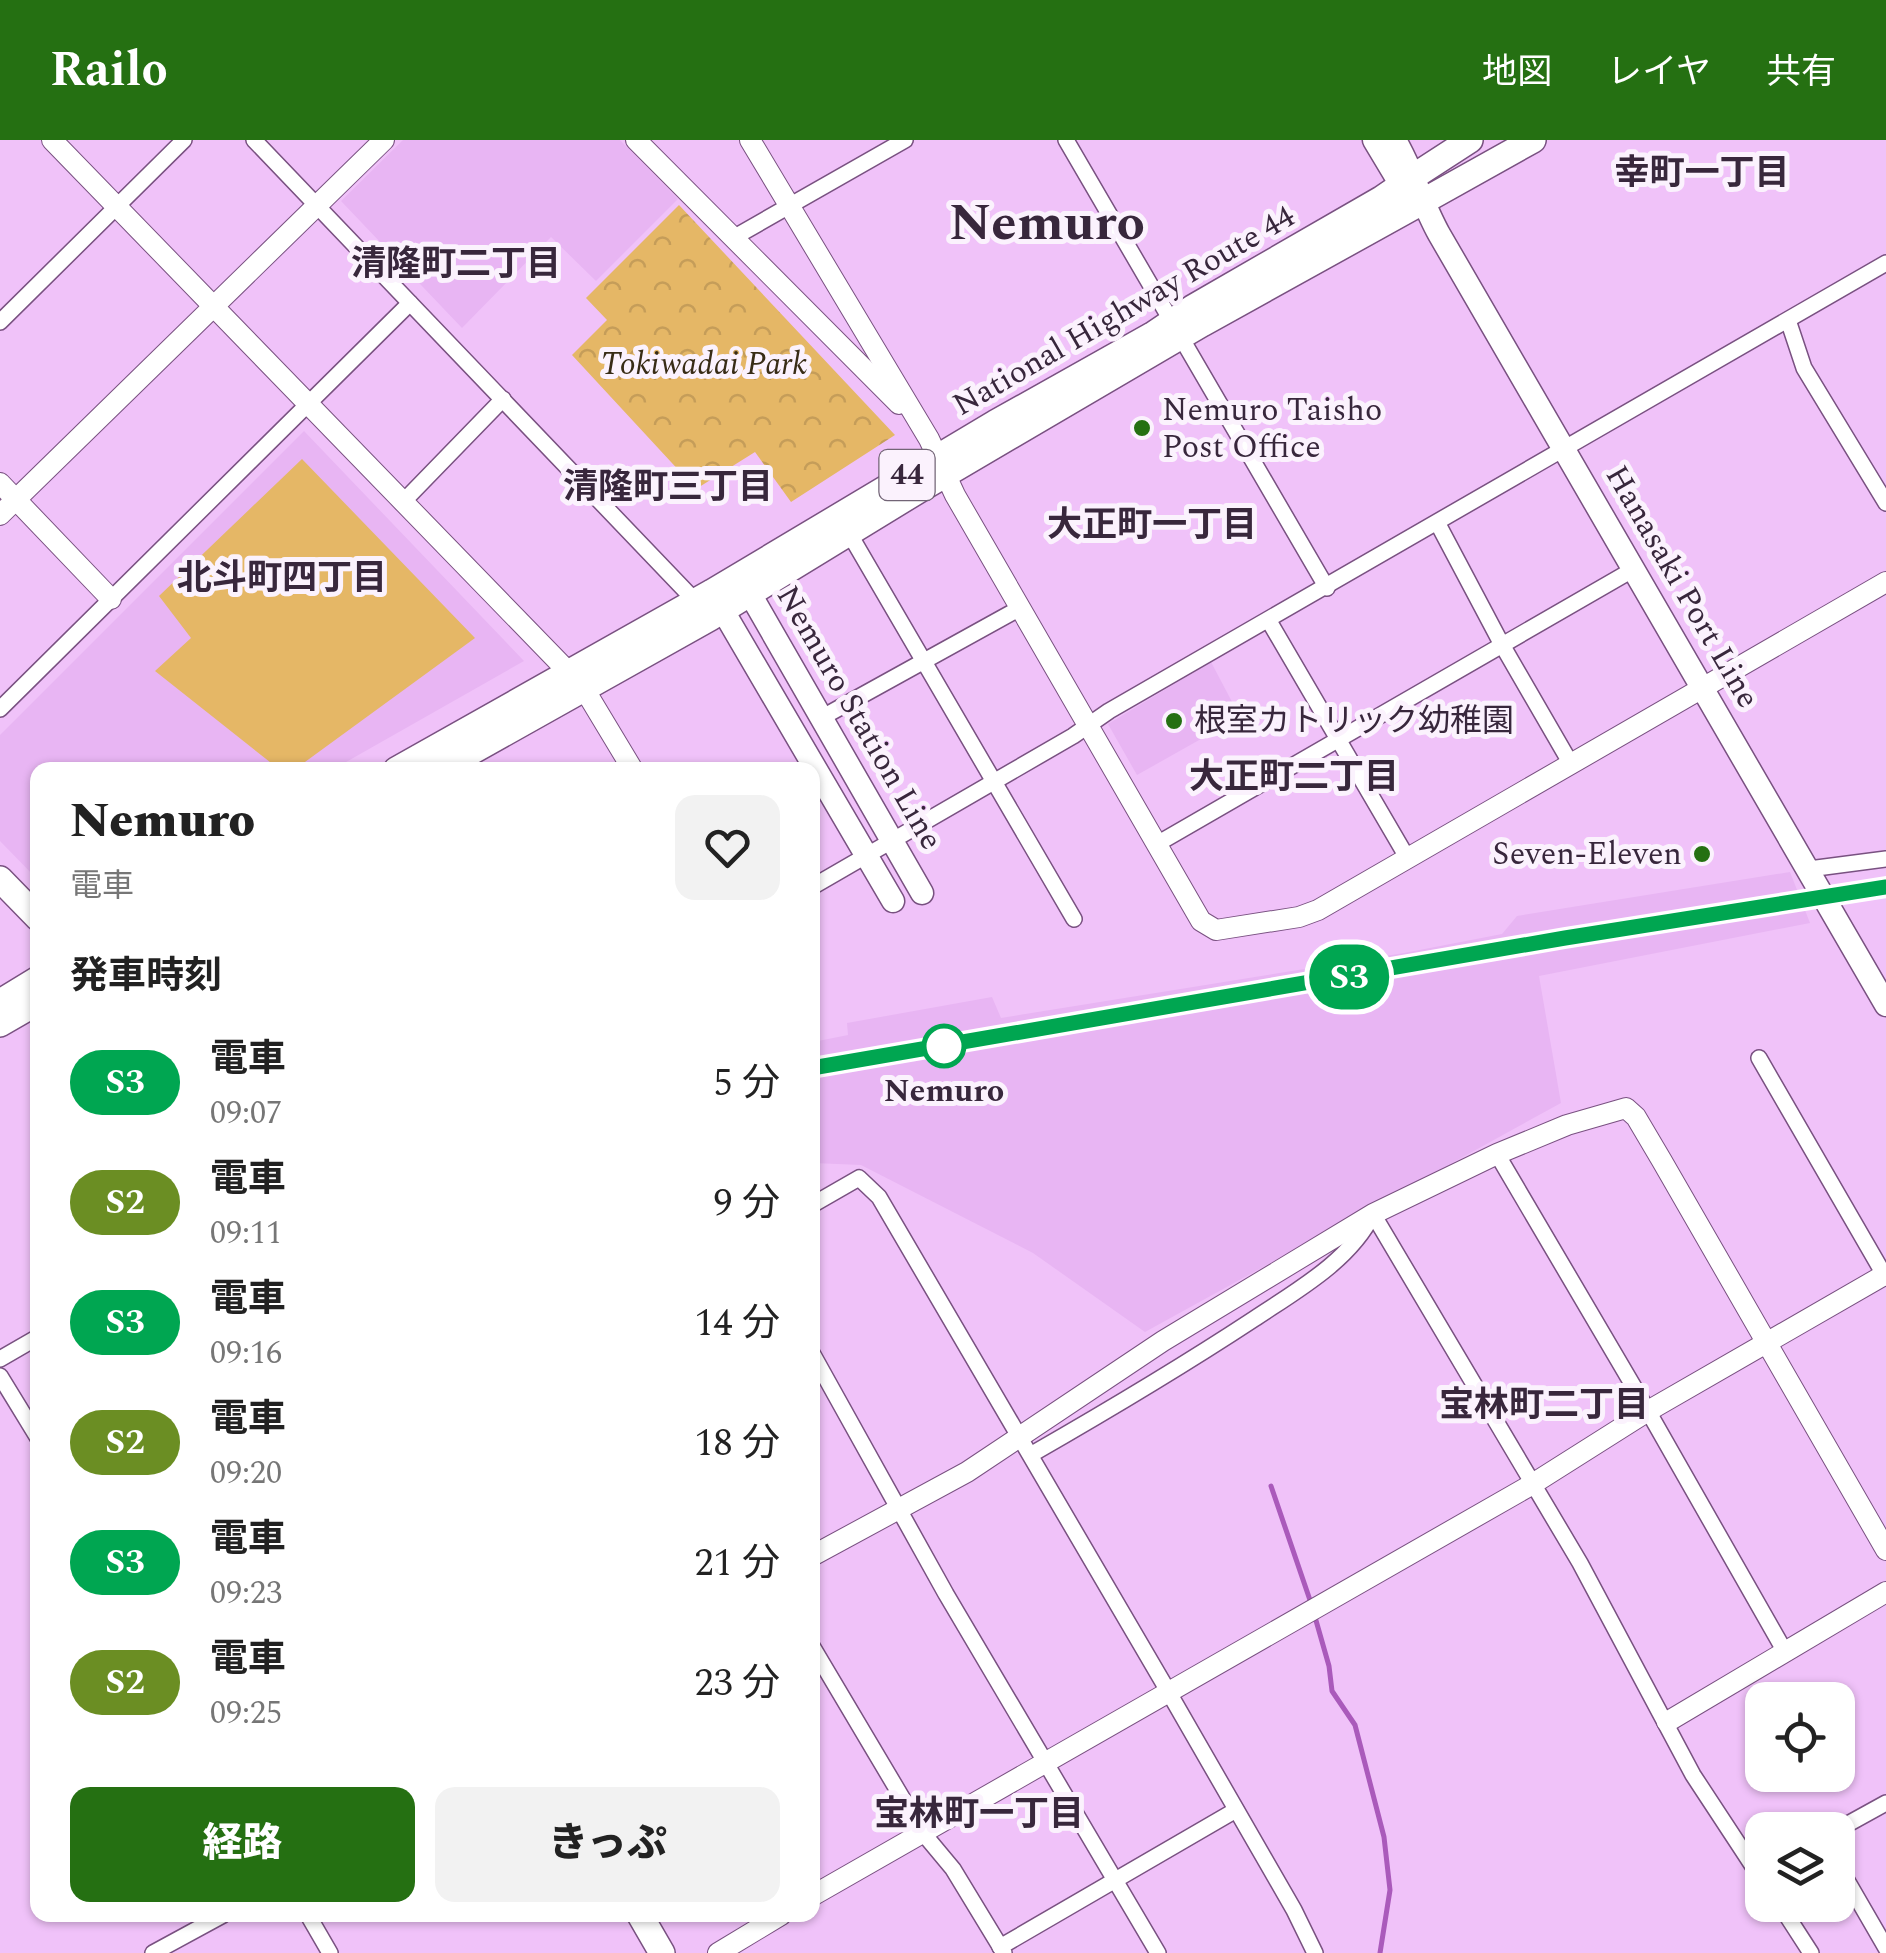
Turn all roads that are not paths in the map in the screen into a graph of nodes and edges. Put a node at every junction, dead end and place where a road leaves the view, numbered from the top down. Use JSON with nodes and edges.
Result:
{"nodes":[{"id":1,"x":52,"y":140,"type":"edge"},
{"id":2,"x":184,"y":140,"type":"edge"},
{"id":3,"x":254,"y":140,"type":"edge"},
{"id":4,"x":384,"y":140,"type":"edge"},
{"id":5,"x":636,"y":140,"type":"edge"},
{"id":6,"x":750,"y":140,"type":"edge"},
{"id":7,"x":904,"y":140,"type":"edge"},
{"id":8,"x":1066,"y":140,"type":"edge"},
{"id":9,"x":1374,"y":140,"type":"edge"},
{"id":10,"x":1395,"y":140,"type":"edge"},
{"id":11,"x":1470,"y":140,"type":"edge"},
{"id":12,"x":1533,"y":140,"type":"edge"},
{"id":13,"x":1413,"y":187,"type":"junction"},
{"id":14,"x":318,"y":205,"type":"junction"},
{"id":15,"x":790,"y":205,"type":"junction"},
{"id":16,"x":116,"y":208,"type":"junction"},
{"id":17,"x":732,"y":238,"type":"junction"},
{"id":18,"x":1886,"y":263,"type":"edge"},
{"id":19,"x":410,"y":303,"type":"junction"},
{"id":20,"x":212,"y":306,"type":"junction"},
{"id":21,"x":1788,"y":320,"type":"junction"},
{"id":22,"x":0,"y":322,"type":"edge"},
{"id":23,"x":1177,"y":330,"type":"junction"},
{"id":24,"x":503,"y":398,"type":"junction"},
{"id":25,"x":306,"y":405,"type":"junction"},
{"id":26,"x":921,"y":427,"type":"junction"},
{"id":27,"x":1566,"y":450,"type":"junction"},
{"id":28,"x":942,"y":465,"type":"junction"},
{"id":29,"x":0,"y":483,"type":"edge"},
{"id":30,"x":16,"y":500,"type":"junction"},
{"id":31,"x":402,"y":503,"type":"junction"},
{"id":32,"x":1886,"y":503,"type":"edge"},
{"id":33,"x":0,"y":515,"type":"edge"},
{"id":34,"x":1438,"y":524,"type":"junction"},
{"id":35,"x":849,"y":533,"type":"junction"},
{"id":36,"x":1634,"y":569,"type":"junction"},
{"id":37,"x":1886,"y":582,"type":"edge"},
{"id":38,"x":744,"y":584,"type":"junction"},
{"id":39,"x":1327,"y":588,"type":"junction"},
{"id":40,"x":111,"y":599,"type":"junction"},
{"id":41,"x":710,"y":605,"type":"junction"},
{"id":42,"x":1020,"y":608,"type":"junction"},
{"id":43,"x":1270,"y":620,"type":"junction"},
{"id":44,"x":1501,"y":643,"type":"junction"},
{"id":45,"x":925,"y":662,"type":"junction"},
{"id":46,"x":575,"y":679,"type":"junction"},
{"id":47,"x":1703,"y":686,"type":"junction"},
{"id":48,"x":0,"y":709,"type":"edge"},
{"id":49,"x":821,"y":718,"type":"junction"},
{"id":50,"x":1088,"y":725,"type":"junction"},
{"id":51,"x":1339,"y":739,"type":"junction"},
{"id":52,"x":412,"y":762,"type":"edge"},
{"id":53,"x":461,"y":762,"type":"edge"},
{"id":54,"x":628,"y":762,"type":"edge"},
{"id":55,"x":808,"y":762,"type":"edge"},
{"id":56,"x":1572,"y":764,"type":"junction"},
{"id":57,"x":995,"y":781,"type":"junction"},
{"id":58,"x":820,"y":782,"type":"edge"},
{"id":59,"x":891,"y":842,"type":"junction"},
{"id":60,"x":1158,"y":844,"type":"junction"},
{"id":61,"x":866,"y":856,"type":"junction"},
{"id":62,"x":1886,"y":858,"type":"edge"},
{"id":63,"x":1408,"y":859,"type":"junction"},
{"id":64,"x":1809,"y":870,"type":"junction"},
{"id":65,"x":0,"y":879,"type":"edge"},
{"id":66,"x":820,"y":883,"type":"edge"},
{"id":67,"x":922,"y":893,"type":"dead end"},
{"id":68,"x":892,"y":901,"type":"dead end"},
{"id":69,"x":30,"y":910,"type":"edge"},
{"id":70,"x":1074,"y":919,"type":"dead end"},
{"id":71,"x":30,"y":985,"type":"edge"},
{"id":72,"x":0,"y":1002,"type":"edge"},
{"id":73,"x":1886,"y":1005,"type":"edge"},
{"id":74,"x":30,"y":1007,"type":"edge"},
{"id":75,"x":0,"y":1024,"type":"edge"},
{"id":76,"x":1759,"y":1058,"type":"dead end"},
{"id":77,"x":1496,"y":1154,"type":"junction"},
{"id":78,"x":820,"y":1200,"type":"edge"},
{"id":79,"x":1373,"y":1214,"type":"junction"},
{"id":80,"x":1885,"y":1276,"type":"edge"},
{"id":81,"x":30,"y":1341,"type":"edge"},
{"id":82,"x":1768,"y":1342,"type":"junction"},
{"id":83,"x":0,"y":1358,"type":"edge"},
{"id":84,"x":820,"y":1367,"type":"edge"},
{"id":85,"x":0,"y":1376,"type":"edge"},
{"id":86,"x":1648,"y":1411,"type":"junction"},
{"id":87,"x":30,"y":1425,"type":"edge"},
{"id":88,"x":1021,"y":1435,"type":"junction"},
{"id":89,"x":1032,"y":1454,"type":"junction"},
{"id":90,"x":1531,"y":1485,"type":"junction"},
{"id":91,"x":899,"y":1510,"type":"junction"},
{"id":92,"x":1886,"y":1550,"type":"edge"},
{"id":93,"x":820,"y":1552,"type":"edge"},
{"id":94,"x":1886,"y":1592,"type":"edge"},
{"id":95,"x":1784,"y":1650,"type":"junction"},
{"id":96,"x":820,"y":1659,"type":"edge"},
{"id":97,"x":1168,"y":1691,"type":"junction"},
{"id":98,"x":1667,"y":1722,"type":"junction"},
{"id":99,"x":1046,"y":1762,"type":"junction"},
{"id":100,"x":1886,"y":1803,"type":"edge"},
{"id":101,"x":1236,"y":1810,"type":"junction"},
{"id":102,"x":1855,"y":1820,"type":"edge"},
{"id":103,"x":923,"y":1833,"type":"junction"},
{"id":104,"x":1745,"y":1851,"type":"edge"},
{"id":105,"x":1112,"y":1880,"type":"junction"},
{"id":106,"x":820,"y":1891,"type":"edge"},
{"id":107,"x":1855,"y":1894,"type":"edge"},
{"id":108,"x":210,"y":1922,"type":"edge"},
{"id":109,"x":312,"y":1922,"type":"edge"},
{"id":110,"x":644,"y":1922,"type":"edge"},
{"id":111,"x":774,"y":1922,"type":"edge"},
{"id":112,"x":1791,"y":1922,"type":"edge"},
{"id":113,"x":751,"y":1944,"type":"edge"},
{"id":114,"x":1886,"y":1948,"type":"edge"},
{"id":115,"x":1002,"y":1950,"type":"edge"},
{"id":116,"x":153,"y":1953,"type":"edge"},
{"id":117,"x":330,"y":1953,"type":"edge"},
{"id":118,"x":662,"y":1953,"type":"edge"},
{"id":119,"x":718,"y":1953,"type":"edge"},
{"id":120,"x":1158,"y":1953,"type":"edge"},
{"id":121,"x":1314,"y":1953,"type":"edge"},
{"id":122,"x":1811,"y":1953,"type":"edge"}],
"edges":[{"from":1,"to":16,"type":"street"},
{"from":2,"to":16,"type":"street"},
{"from":3,"to":14,"type":"street"},
{"from":4,"to":14,"type":"street"},
{"from":5,"to":17,"type":"street"},
{"from":6,"to":15,"type":"street"},
{"from":7,"to":15,"type":"street"},
{"from":8,"to":23,"type":"street"},
{"from":9,"to":13,"type":"main road"},
{"from":10,"to":13,"type":"main road"},
{"from":11,"to":13,"type":"main road"},
{"from":12,"to":13,"type":"main road"},
{"from":13,"to":23,"type":"main road","name":"National Highway Route 44","number":"44"},
{"from":13,"to":27,"type":"main road","name":"Hanasaki Port Line"},
{"from":14,"to":19,"type":"street"},
{"from":14,"to":20,"type":"street"},
{"from":15,"to":17,"type":"street"},
{"from":15,"to":26,"type":"street"},
{"from":16,"to":20,"type":"street"},
{"from":16,"to":22,"type":"street"},
{"from":17,"to":26,"type":"street"},
{"from":18,"to":21,"type":"street"},
{"from":19,"to":24,"type":"street"},
{"from":19,"to":25,"type":"street"},
{"from":20,"to":25,"type":"street"},
{"from":20,"to":30,"type":"street"},
{"from":21,"to":27,"type":"street"},
{"from":21,"to":32,"type":"street"},
{"from":23,"to":28,"type":"main road","name":"National Highway Route 44","number":"44"},
{"from":23,"to":39,"type":"street"},
{"from":24,"to":31,"type":"street"},
{"from":24,"to":41,"type":"street"},
{"from":25,"to":31,"type":"street"},
{"from":25,"to":40,"type":"street"},
{"from":26,"to":28,"type":"street"},
{"from":27,"to":34,"type":"street"},
{"from":27,"to":36,"type":"main road","name":"Hanasaki Port Line"},
{"from":28,"to":35,"type":"main road","name":"National Highway Route 44","number":"44"},
{"from":28,"to":38,"type":"main road","name":"National Highway Route 44","number":"44"},
{"from":28,"to":42,"type":"street"},
{"from":29,"to":30,"type":"street"},
{"from":30,"to":33,"type":"street"},
{"from":30,"to":40,"type":"street"},
{"from":31,"to":46,"type":"street"},
{"from":34,"to":39,"type":"street"},
{"from":34,"to":44,"type":"street"},
{"from":35,"to":38,"type":"main road","name":"National Highway Route 44","number":"44"},
{"from":35,"to":45,"type":"street"},
{"from":36,"to":44,"type":"street"},
{"from":36,"to":47,"type":"main road","name":"Hanasaki Port Line"},
{"from":37,"to":47,"type":"street"},
{"from":38,"to":41,"type":"main road","name":"National Highway Route 44","number":"44"},
{"from":38,"to":49,"type":"main road","name":"Nemuro Station Line"},
{"from":39,"to":43,"type":"street"},
{"from":40,"to":48,"type":"street"},
{"from":41,"to":46,"type":"main road","name":"National Highway Route 44","number":"44"},
{"from":41,"to":55,"type":"main road","name":"Nemuro Station Line"},
{"from":42,"to":45,"type":"street"},
{"from":42,"to":50,"type":"street"},
{"from":43,"to":50,"type":"street"},
{"from":43,"to":51,"type":"street"},
{"from":44,"to":51,"type":"street"},
{"from":44,"to":56,"type":"street"},
{"from":45,"to":49,"type":"street"},
{"from":45,"to":57,"type":"street"},
{"from":46,"to":52,"type":"main road","name":"National Highway Route 44","number":"44"},
{"from":46,"to":53,"type":"main road","name":"National Highway Route 44","number":"44"},
{"from":46,"to":54,"type":"street"},
{"from":47,"to":56,"type":"street"},
{"from":47,"to":64,"type":"main road","name":"Hanasaki Port Line"},
{"from":49,"to":59,"type":"main road","name":"Nemuro Station Line"},
{"from":50,"to":57,"type":"street"},
{"from":50,"to":60,"type":"street"},
{"from":51,"to":60,"type":"street"},
{"from":51,"to":63,"type":"street"},
{"from":56,"to":63,"type":"street"},
{"from":57,"to":59,"type":"street"},
{"from":57,"to":70,"type":"street"},
{"from":58,"to":61,"type":"main road","name":"Nemuro Station Line"},
{"from":59,"to":61,"type":"street"},
{"from":59,"to":67,"type":"main road","name":"Nemuro Station Line"},
{"from":60,"to":63,"type":"street"},
{"from":61,"to":66,"type":"street"},
{"from":61,"to":68,"type":"main road","name":"Nemuro Station Line"},
{"from":62,"to":64,"type":"street"},
{"from":64,"to":73,"type":"main road","name":"Hanasaki Port Line"},
{"from":65,"to":69,"type":"main road"},
{"from":71,"to":72,"type":"main road"},
{"from":74,"to":75,"type":"main road"},
{"from":76,"to":80,"type":"street"},
{"from":77,"to":79,"type":"street"},
{"from":77,"to":82,"type":"street"},
{"from":77,"to":86,"type":"street"},
{"from":78,"to":88,"type":"street"},
{"from":79,"to":88,"type":"street"},
{"from":79,"to":89,"type":"street"},
{"from":79,"to":90,"type":"street"},
{"from":80,"to":82,"type":"street"},
{"from":81,"to":83,"type":"street"},
{"from":82,"to":86,"type":"street"},
{"from":82,"to":92,"type":"street"},
{"from":84,"to":91,"type":"street"},
{"from":85,"to":87,"type":"street"},
{"from":86,"to":90,"type":"street"},
{"from":86,"to":95,"type":"street"},
{"from":88,"to":89,"type":"street"},
{"from":88,"to":91,"type":"street"},
{"from":89,"to":97,"type":"street"},
{"from":90,"to":97,"type":"street"},
{"from":90,"to":98,"type":"street"},
{"from":91,"to":93,"type":"street"},
{"from":91,"to":99,"type":"street"},
{"from":94,"to":95,"type":"street"},
{"from":95,"to":98,"type":"street"},
{"from":96,"to":103,"type":"street"},
{"from":97,"to":99,"type":"street"},
{"from":97,"to":101,"type":"street"},
{"from":98,"to":104,"type":"street"},
{"from":99,"to":103,"type":"street"},
{"from":99,"to":105,"type":"street"},
{"from":100,"to":102,"type":"street"},
{"from":101,"to":105,"type":"street"},
{"from":101,"to":121,"type":"street"},
{"from":103,"to":106,"type":"street"},
{"from":103,"to":115,"type":"street"},
{"from":105,"to":115,"type":"street"},
{"from":105,"to":120,"type":"street"},
{"from":107,"to":114,"type":"street"},
{"from":108,"to":116,"type":"street"},
{"from":109,"to":117,"type":"street"},
{"from":110,"to":118,"type":"main road"},
{"from":111,"to":113,"type":"street"},
{"from":112,"to":122,"type":"street"},
{"from":113,"to":119,"type":"street"}]}
